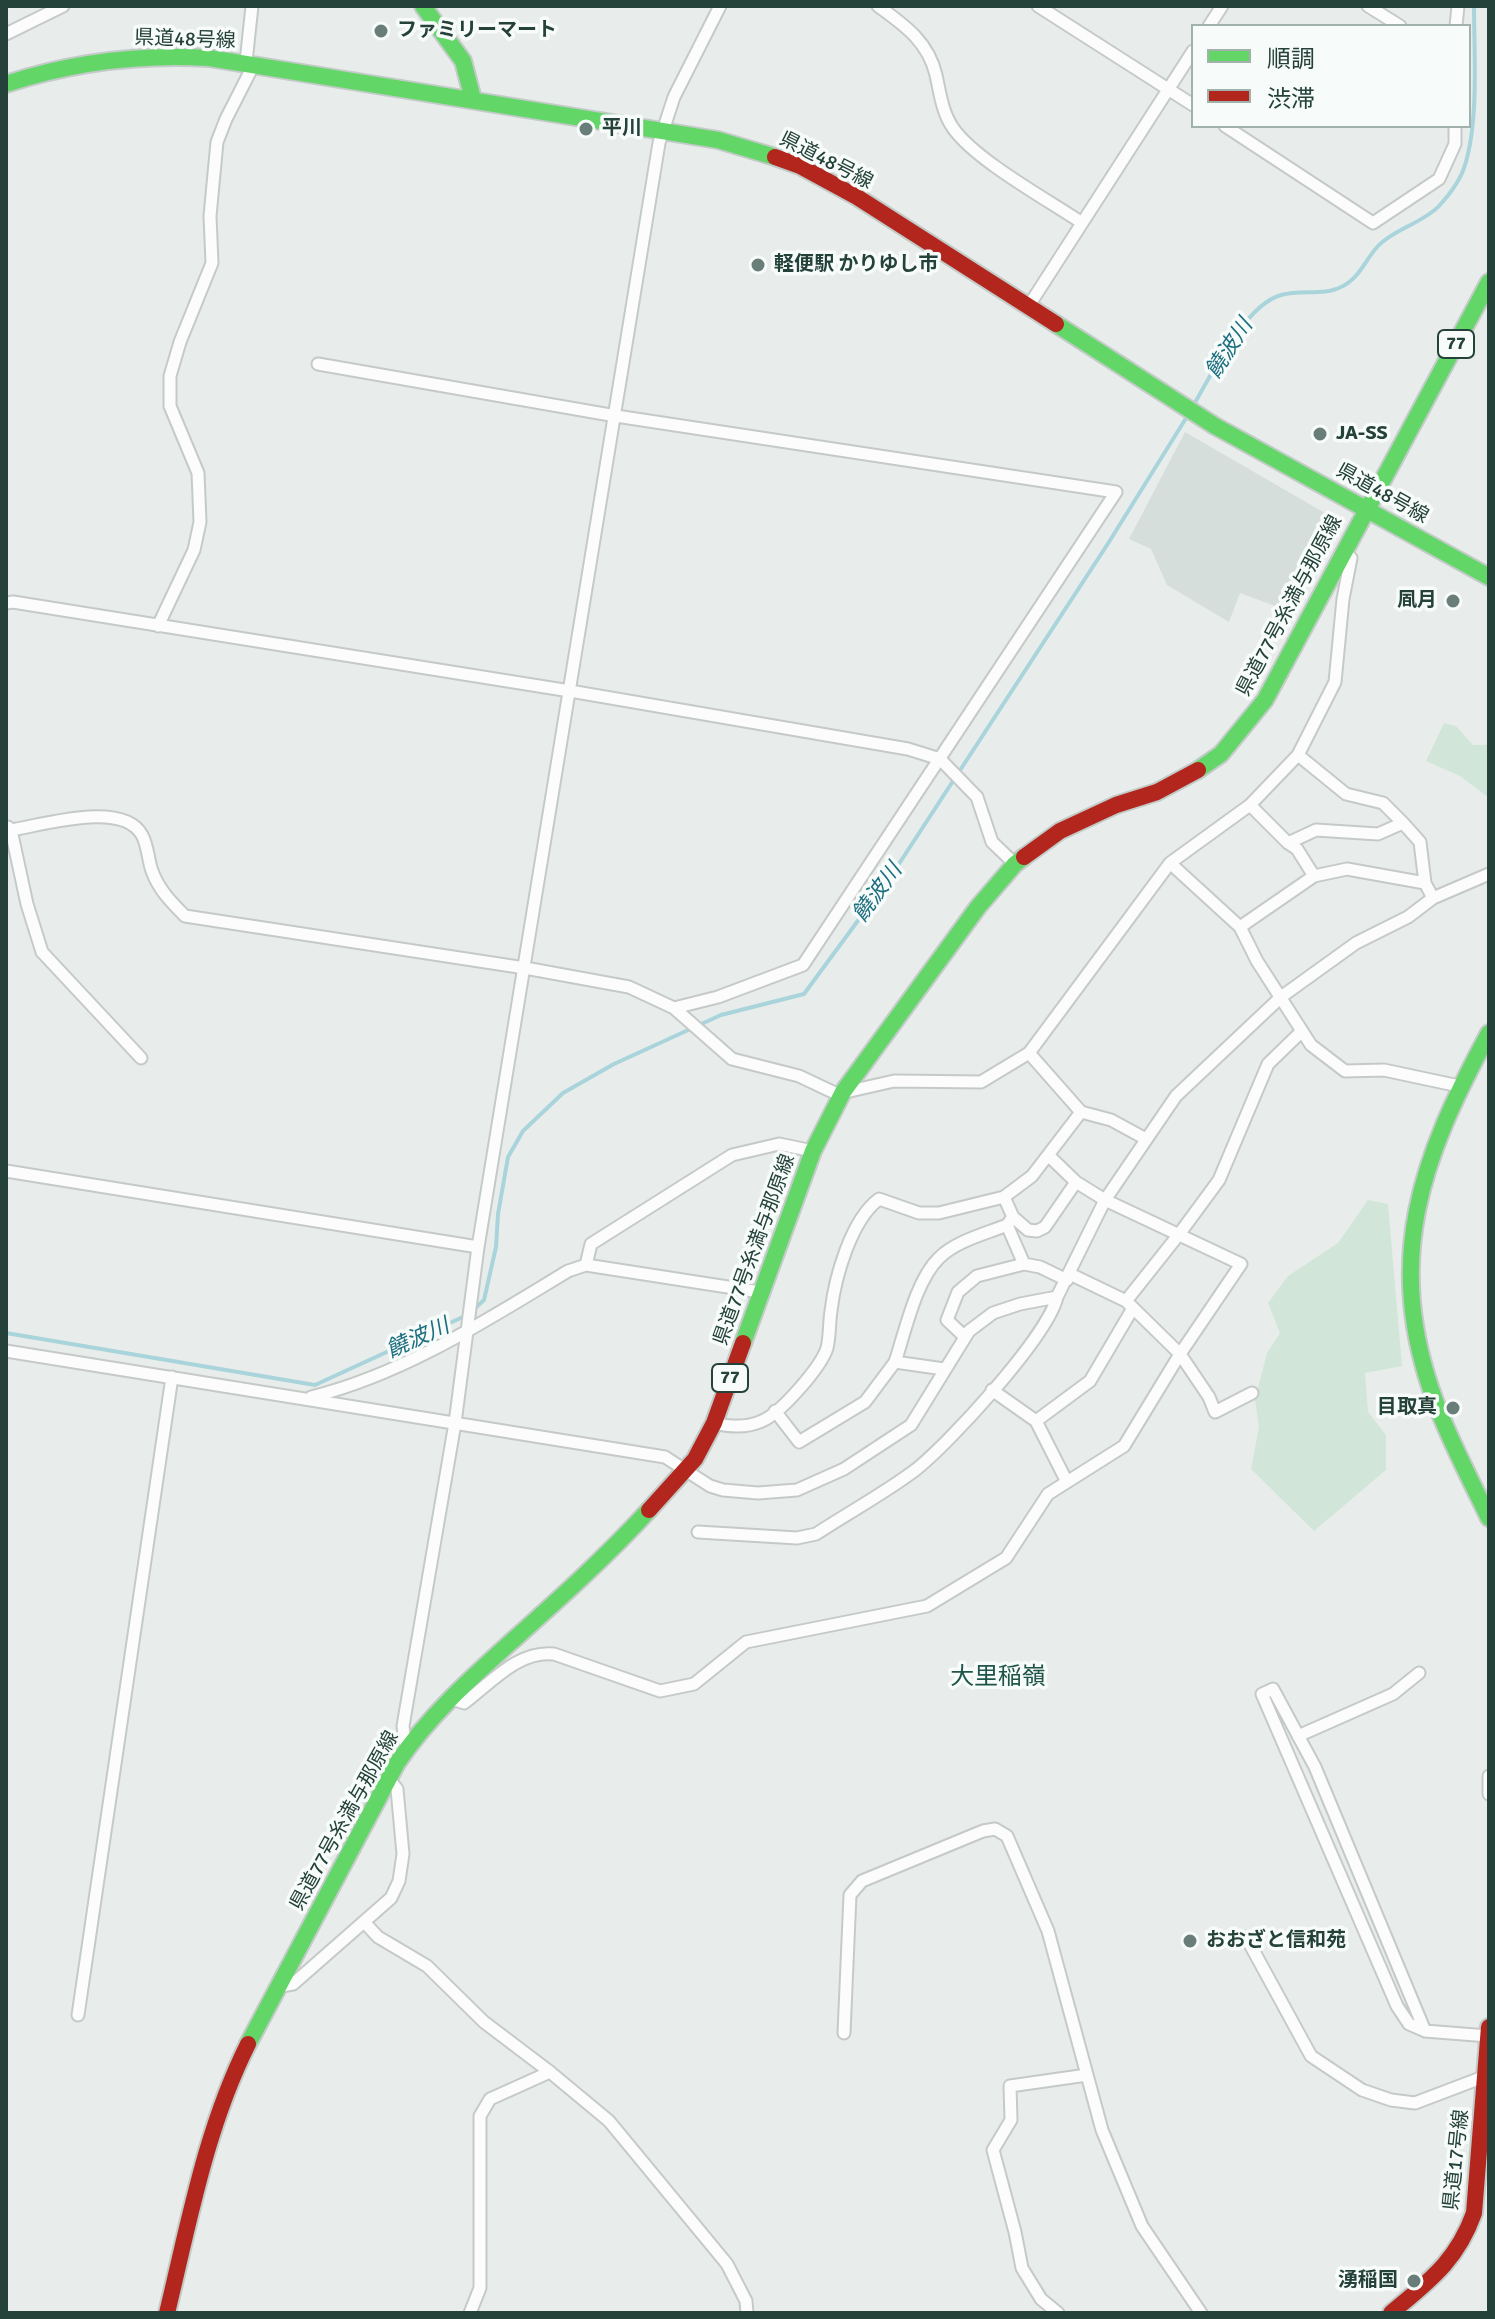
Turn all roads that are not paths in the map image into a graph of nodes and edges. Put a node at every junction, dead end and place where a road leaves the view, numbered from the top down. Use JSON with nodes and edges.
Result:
{"nodes":[{"id":1,"x":63,"y":6,"type":"edge"},
{"id":2,"x":252,"y":6,"type":"edge"},
{"id":3,"x":423,"y":6,"type":"edge"},
{"id":4,"x":720,"y":6,"type":"edge"},
{"id":5,"x":878,"y":6,"type":"edge"},
{"id":6,"x":1038,"y":6,"type":"edge"},
{"id":7,"x":1222,"y":6,"type":"edge"},
{"id":8,"x":1368,"y":6,"type":"edge"},
{"id":9,"x":1210,"y":24,"type":"edge"},
{"id":10,"x":1397,"y":24,"type":"edge"},
{"id":11,"x":6,"y":34,"type":"edge"},
{"id":12,"x":1191,"y":54,"type":"edge"},
{"id":13,"x":250,"y":63,"type":"junction"},
{"id":14,"x":6,"y":84,"type":"edge"},
{"id":15,"x":1168,"y":89,"type":"junction"},
{"id":16,"x":473,"y":99,"type":"junction"},
{"id":17,"x":1191,"y":104,"type":"edge"},
{"id":18,"x":1228,"y":128,"type":"edge"},
{"id":19,"x":1455,"y":128,"type":"edge"},
{"id":20,"x":661,"y":131,"type":"junction"},
{"id":21,"x":1082,"y":223,"type":"junction"},
{"id":22,"x":1489,"y":282,"type":"edge"},
{"id":23,"x":1028,"y":307,"type":"junction"},
{"id":24,"x":318,"y":364,"type":"dead end"},
{"id":25,"x":616,"y":416,"type":"junction"},
{"id":26,"x":1366,"y":508,"type":"junction"},
{"id":27,"x":1343,"y":551,"type":"junction"},
{"id":28,"x":1489,"y":577,"type":"edge"},
{"id":29,"x":6,"y":603,"type":"edge"},
{"id":30,"x":158,"y":626,"type":"junction"},
{"id":31,"x":570,"y":691,"type":"junction"},
{"id":32,"x":1298,"y":755,"type":"junction"},
{"id":33,"x":940,"y":759,"type":"junction"},
{"id":34,"x":1250,"y":805,"type":"junction"},
{"id":35,"x":1403,"y":823,"type":"junction"},
{"id":36,"x":9,"y":828,"type":"edge"},
{"id":37,"x":1288,"y":843,"type":"junction"},
{"id":38,"x":1170,"y":863,"type":"junction"},
{"id":39,"x":1015,"y":864,"type":"junction"},
{"id":40,"x":1489,"y":874,"type":"edge"},
{"id":41,"x":1314,"y":876,"type":"junction"},
{"id":42,"x":1425,"y":883,"type":"junction"},
{"id":43,"x":1433,"y":898,"type":"junction"},
{"id":44,"x":1240,"y":927,"type":"junction"},
{"id":45,"x":525,"y":968,"type":"junction"},
{"id":46,"x":1281,"y":997,"type":"junction"},
{"id":47,"x":674,"y":1008,"type":"junction"},
{"id":48,"x":1301,"y":1032,"type":"junction"},
{"id":49,"x":1489,"y":1033,"type":"edge"},
{"id":50,"x":1029,"y":1053,"type":"junction"},
{"id":51,"x":141,"y":1058,"type":"dead end"},
{"id":52,"x":1459,"y":1086,"type":"junction"},
{"id":53,"x":843,"y":1092,"type":"junction"},
{"id":54,"x":1081,"y":1112,"type":"junction"},
{"id":55,"x":1146,"y":1139,"type":"junction"},
{"id":56,"x":813,"y":1151,"type":"junction"},
{"id":57,"x":1048,"y":1155,"type":"junction"},
{"id":58,"x":6,"y":1171,"type":"edge"},
{"id":59,"x":1076,"y":1182,"type":"junction"},
{"id":60,"x":1004,"y":1197,"type":"junction"},
{"id":61,"x":1105,"y":1200,"type":"junction"},
{"id":62,"x":1010,"y":1221,"type":"junction"},
{"id":63,"x":1180,"y":1233,"type":"junction"},
{"id":64,"x":478,"y":1247,"type":"junction"},
{"id":65,"x":1024,"y":1264,"type":"junction"},
{"id":66,"x":586,"y":1265,"type":"junction"},
{"id":67,"x":1068,"y":1277,"type":"junction"},
{"id":68,"x":760,"y":1292,"type":"junction"},
{"id":69,"x":1057,"y":1297,"type":"junction"},
{"id":70,"x":1130,"y":1304,"type":"junction"},
{"id":71,"x":467,"y":1333,"type":"junction"},
{"id":72,"x":965,"y":1337,"type":"junction"},
{"id":73,"x":6,"y":1351,"type":"edge"},
{"id":74,"x":1180,"y":1354,"type":"junction"},
{"id":75,"x":895,"y":1362,"type":"junction"},
{"id":76,"x":944,"y":1369,"type":"junction"},
{"id":77,"x":172,"y":1377,"type":"junction"},
{"id":78,"x":992,"y":1390,"type":"junction"},
{"id":79,"x":1252,"y":1393,"type":"dead end"},
{"id":80,"x":307,"y":1398,"type":"junction"},
{"id":81,"x":775,"y":1411,"type":"junction"},
{"id":82,"x":1036,"y":1421,"type":"junction"},
{"id":83,"x":455,"y":1423,"type":"junction"},
{"id":84,"x":714,"y":1423,"type":"junction"},
{"id":85,"x":686,"y":1469,"type":"junction"},
{"id":86,"x":1067,"y":1482,"type":"junction"},
{"id":87,"x":1489,"y":1518,"type":"edge"},
{"id":88,"x":698,"y":1532,"type":"dead end"},
{"id":89,"x":1419,"y":1673,"type":"dead end"},
{"id":90,"x":449,"y":1698,"type":"junction"},
{"id":91,"x":1298,"y":1736,"type":"junction"},
{"id":92,"x":406,"y":1748,"type":"junction"},
{"id":93,"x":1489,"y":1776,"type":"edge"},
{"id":94,"x":388,"y":1778,"type":"junction"},
{"id":95,"x":1489,"y":1794,"type":"edge"},
{"id":96,"x":365,"y":1923,"type":"junction"},
{"id":97,"x":1246,"y":1937,"type":"dead end"},
{"id":98,"x":276,"y":1987,"type":"junction"},
{"id":99,"x":78,"y":2015,"type":"dead end"},
{"id":100,"x":1489,"y":2027,"type":"edge"},
{"id":101,"x":1425,"y":2031,"type":"junction"},
{"id":102,"x":844,"y":2033,"type":"dead end"},
{"id":103,"x":1488,"y":2036,"type":"edge"},
{"id":104,"x":550,"y":2072,"type":"junction"},
{"id":105,"x":1087,"y":2075,"type":"junction"},
{"id":106,"x":1486,"y":2076,"type":"junction"},
{"id":107,"x":167,"y":2313,"type":"edge"},
{"id":108,"x":470,"y":2313,"type":"edge"},
{"id":109,"x":747,"y":2313,"type":"edge"},
{"id":110,"x":1058,"y":2313,"type":"edge"},
{"id":111,"x":1201,"y":2313,"type":"edge"},
{"id":112,"x":1391,"y":2313,"type":"edge"}],
"edges":[{"from":1,"to":11,"type":"street"},
{"from":2,"to":13,"type":"street"},
{"from":3,"to":16,"type":"main road"},
{"from":4,"to":20,"type":"street"},
{"from":5,"to":21,"type":"street"},
{"from":6,"to":15,"type":"street"},
{"from":7,"to":9,"type":"street"},
{"from":8,"to":10,"type":"street"},
{"from":12,"to":15,"type":"street"},
{"from":13,"to":14,"type":"main road","name":"県道48号線"},
{"from":13,"to":16,"type":"main road","name":"県道48号線"},
{"from":13,"to":30,"type":"street"},
{"from":15,"to":17,"type":"street"},
{"from":15,"to":21,"type":"street"},
{"from":16,"to":20,"type":"main road","name":"県道48号線"},
{"from":18,"to":19,"type":"street"},
{"from":20,"to":23,"type":"main road","name":"県道48号線"},
{"from":20,"to":25,"type":"street"},
{"from":21,"to":23,"type":"street"},
{"from":22,"to":26,"type":"main road","name":"県道77号糸満与那原線","number":"77"},
{"from":23,"to":26,"type":"main road","name":"県道48号線"},
{"from":24,"to":25,"type":"street"},
{"from":25,"to":31,"type":"street"},
{"from":25,"to":33,"type":"street"},
{"from":26,"to":27,"type":"main road","name":"県道77号糸満与那原線","number":"77"},
{"from":26,"to":28,"type":"main road","name":"県道48号線"},
{"from":27,"to":32,"type":"street"},
{"from":27,"to":39,"type":"main road","name":"県道77号糸満与那原線","number":"77"},
{"from":29,"to":30,"type":"street"},
{"from":30,"to":31,"type":"street"},
{"from":31,"to":33,"type":"street"},
{"from":31,"to":45,"type":"street"},
{"from":32,"to":34,"type":"street"},
{"from":32,"to":35,"type":"street"},
{"from":33,"to":39,"type":"street"},
{"from":33,"to":47,"type":"street"},
{"from":34,"to":37,"type":"street"},
{"from":34,"to":38,"type":"street"},
{"from":35,"to":37,"type":"street"},
{"from":35,"to":42,"type":"street"},
{"from":36,"to":45,"type":"street"},
{"from":36,"to":51,"type":"street"},
{"from":37,"to":41,"type":"street"},
{"from":38,"to":44,"type":"street"},
{"from":38,"to":50,"type":"street"},
{"from":39,"to":53,"type":"main road","name":"県道77号糸満与那原線","number":"77"},
{"from":40,"to":43,"type":"street"},
{"from":41,"to":42,"type":"street"},
{"from":41,"to":44,"type":"street"},
{"from":42,"to":43,"type":"street"},
{"from":43,"to":46,"type":"street"},
{"from":44,"to":46,"type":"street"},
{"from":45,"to":47,"type":"street"},
{"from":45,"to":64,"type":"street"},
{"from":46,"to":48,"type":"street"},
{"from":46,"to":55,"type":"street"},
{"from":47,"to":53,"type":"street"},
{"from":48,"to":52,"type":"street"},
{"from":48,"to":63,"type":"street"},
{"from":49,"to":52,"type":"main road"},
{"from":50,"to":53,"type":"street"},
{"from":50,"to":54,"type":"street"},
{"from":52,"to":87,"type":"main road"},
{"from":53,"to":56,"type":"main road","name":"県道77号糸満与那原線","number":"77"},
{"from":54,"to":55,"type":"street"},
{"from":54,"to":57,"type":"street"},
{"from":55,"to":61,"type":"street"},
{"from":56,"to":66,"type":"street"},
{"from":56,"to":68,"type":"main road","name":"県道77号糸満与那原線","number":"77"},
{"from":57,"to":59,"type":"street"},
{"from":57,"to":60,"type":"street"},
{"from":58,"to":64,"type":"street"},
{"from":59,"to":61,"type":"street"},
{"from":59,"to":62,"type":"street"},
{"from":60,"to":62,"type":"street"},
{"from":60,"to":81,"type":"street"},
{"from":61,"to":63,"type":"street"},
{"from":61,"to":67,"type":"street"},
{"from":62,"to":65,"type":"street"},
{"from":62,"to":75,"type":"street"},
{"from":63,"to":70,"type":"street"},
{"from":63,"to":74,"type":"street"},
{"from":64,"to":71,"type":"street"},
{"from":65,"to":67,"type":"street"},
{"from":65,"to":72,"type":"street"},
{"from":66,"to":68,"type":"street"},
{"from":66,"to":71,"type":"street"},
{"from":67,"to":69,"type":"street"},
{"from":67,"to":70,"type":"street"},
{"from":68,"to":84,"type":"main road","name":"県道77号糸満与那原線","number":"77"},
{"from":69,"to":72,"type":"street"},
{"from":69,"to":78,"type":"street"},
{"from":70,"to":74,"type":"street"},
{"from":70,"to":82,"type":"street"},
{"from":71,"to":80,"type":"street"},
{"from":71,"to":83,"type":"street"},
{"from":72,"to":76,"type":"street"},
{"from":73,"to":77,"type":"street"},
{"from":74,"to":79,"type":"street"},
{"from":74,"to":86,"type":"street"},
{"from":75,"to":76,"type":"street"},
{"from":75,"to":81,"type":"street"},
{"from":76,"to":85,"type":"street"},
{"from":77,"to":80,"type":"street"},
{"from":77,"to":99,"type":"street"},
{"from":78,"to":82,"type":"street"},
{"from":78,"to":88,"type":"street"},
{"from":80,"to":83,"type":"street"},
{"from":81,"to":84,"type":"street"},
{"from":82,"to":86,"type":"street"},
{"from":83,"to":85,"type":"street"},
{"from":83,"to":92,"type":"street"},
{"from":84,"to":85,"type":"main road","name":"県道77号糸満与那原線","number":"77"},
{"from":85,"to":90,"type":"main road","name":"県道77号糸満与那原線","number":"77"},
{"from":86,"to":90,"type":"street"},
{"from":89,"to":91,"type":"street"},
{"from":90,"to":92,"type":"main road","name":"県道77号糸満与那原線","number":"77"},
{"from":91,"to":101,"type":"street"},
{"from":91,"to":101,"type":"street"},
{"from":92,"to":94,"type":"main road","name":"県道77号糸満与那原線","number":"77"},
{"from":93,"to":95,"type":"street"},
{"from":94,"to":96,"type":"street"},
{"from":94,"to":98,"type":"main road","name":"県道77号糸満与那原線","number":"77"},
{"from":96,"to":98,"type":"street"},
{"from":96,"to":104,"type":"street"},
{"from":97,"to":106,"type":"street"},
{"from":98,"to":107,"type":"main road","name":"県道77号糸満与那原線","number":"77"},
{"from":100,"to":103,"type":"main road","name":"県道17号線"},
{"from":101,"to":103,"type":"street"},
{"from":102,"to":105,"type":"street"},
{"from":103,"to":106,"type":"main road","name":"県道17号線"},
{"from":104,"to":108,"type":"street"},
{"from":104,"to":109,"type":"street"},
{"from":105,"to":110,"type":"street"},
{"from":105,"to":111,"type":"street"},
{"from":106,"to":112,"type":"main road","name":"県道17号線"}]}
